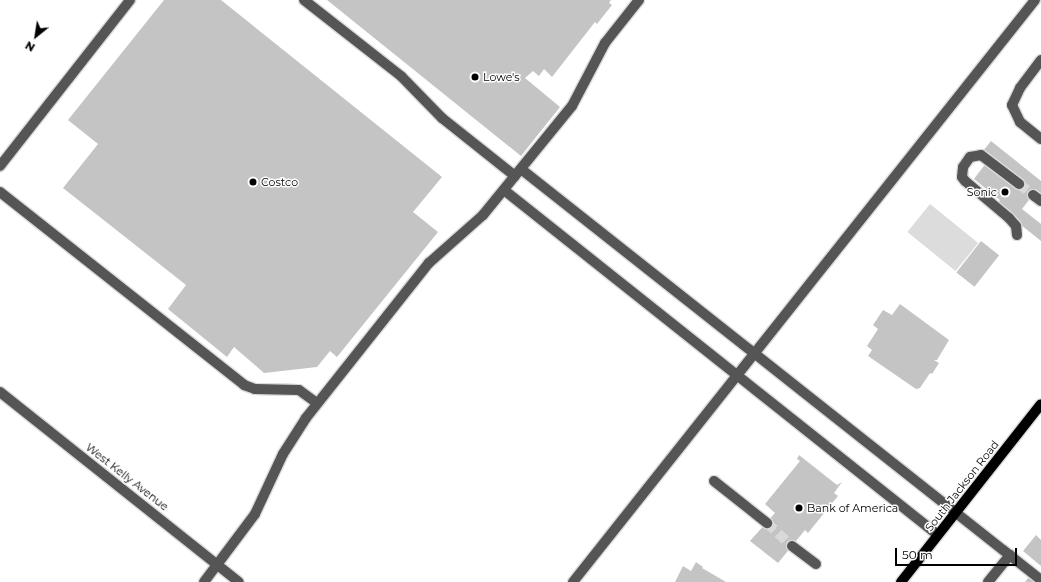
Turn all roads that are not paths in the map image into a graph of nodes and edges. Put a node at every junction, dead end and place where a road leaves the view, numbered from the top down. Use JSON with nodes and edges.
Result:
{"nodes":[{"id":1,"x":130,"y":0,"type":"edge"},
{"id":2,"x":304,"y":0,"type":"edge"},
{"id":3,"x":639,"y":0,"type":"edge"},
{"id":4,"x":1035,"y":0,"type":"edge"},
{"id":5,"x":1041,"y":60,"type":"edge"},
{"id":6,"x":1041,"y":139,"type":"edge"},
{"id":7,"x":0,"y":166,"type":"edge"},
{"id":8,"x":518,"y":173,"type":"junction"},
{"id":9,"x":1019,"y":184,"type":"tunnel mouth"},
{"id":10,"x":504,"y":190,"type":"junction"},
{"id":11,"x":0,"y":192,"type":"edge"},
{"id":12,"x":1017,"y":235,"type":"dead end"},
{"id":13,"x":754,"y":354,"type":"junction"},
{"id":14,"x":737,"y":376,"type":"junction"},
{"id":15,"x":0,"y":392,"type":"edge"},
{"id":16,"x":317,"y":403,"type":"junction"},
{"id":17,"x":1041,"y":404,"type":"edge"},
{"id":18,"x":714,"y":481,"type":"dead end"},
{"id":19,"x":955,"y":513,"type":"junction"},
{"id":20,"x":767,"y":523,"type":"tunnel mouth"},
{"id":21,"x":938,"y":535,"type":"junction"},
{"id":22,"x":792,"y":546,"type":"tunnel mouth"},
{"id":23,"x":1010,"y":555,"type":"junction"},
{"id":24,"x":218,"y":564,"type":"junction"},
{"id":25,"x":816,"y":564,"type":"dead end"},
{"id":26,"x":1041,"y":580,"type":"edge"},
{"id":27,"x":204,"y":582,"type":"edge"},
{"id":28,"x":240,"y":582,"type":"edge"},
{"id":29,"x":573,"y":582,"type":"edge"},
{"id":30,"x":901,"y":582,"type":"edge"},
{"id":31,"x":988,"y":582,"type":"edge"}],
"edges":[{"from":1,"to":7,"type":"street"},
{"from":2,"to":8,"type":"street"},
{"from":3,"to":8,"type":"street"},
{"from":4,"to":13,"type":"street"},
{"from":5,"to":6,"type":"street"},
{"from":8,"to":10,"type":"street"},
{"from":8,"to":13,"type":"street"},
{"from":9,"to":12,"type":"street"},
{"from":10,"to":14,"type":"street"},
{"from":10,"to":16,"type":"street"},
{"from":11,"to":16,"type":"street"},
{"from":13,"to":14,"type":"street"},
{"from":13,"to":19,"type":"street"},
{"from":14,"to":21,"type":"street"},
{"from":14,"to":29,"type":"street"},
{"from":15,"to":24,"type":"street","name":"West Kelly Avenue"},
{"from":16,"to":24,"type":"street"},
{"from":17,"to":19,"type":"main road","name":"South Jackson Road"},
{"from":18,"to":20,"type":"street"},
{"from":19,"to":21,"type":"main road","name":"South Jackson Road"},
{"from":19,"to":23,"type":"street"},
{"from":21,"to":30,"type":"main road","name":"South Jackson Road"},
{"from":22,"to":25,"type":"street"},
{"from":23,"to":26,"type":"street"},
{"from":23,"to":31,"type":"street"},
{"from":24,"to":27,"type":"street"},
{"from":24,"to":28,"type":"street","name":"West Kelly Avenue"}]}
